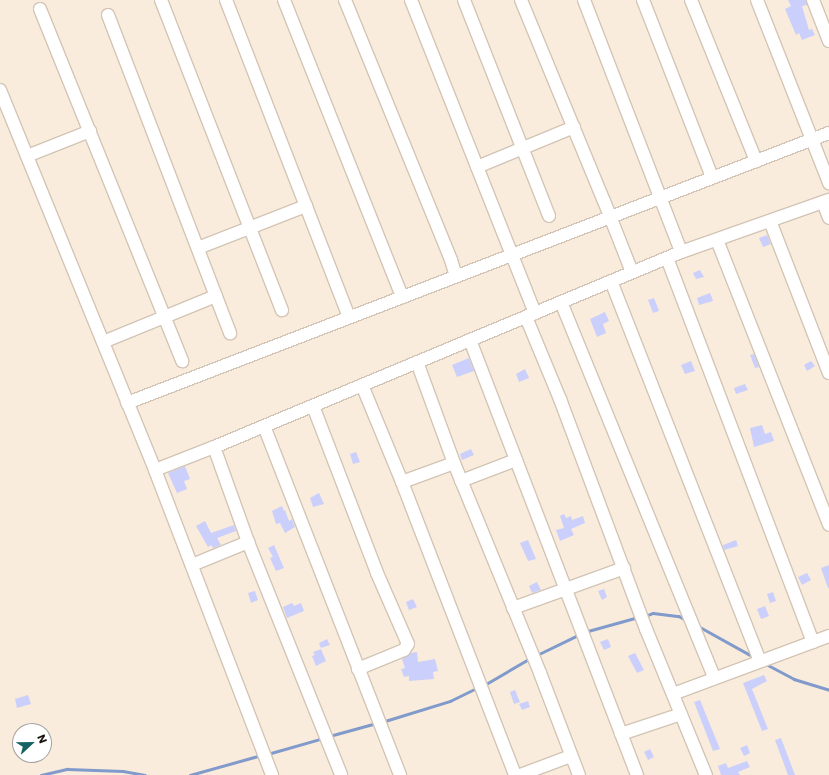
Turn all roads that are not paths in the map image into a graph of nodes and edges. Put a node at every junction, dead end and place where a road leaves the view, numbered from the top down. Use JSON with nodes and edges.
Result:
{"nodes":[{"id":1,"x":161,"y":0,"type":"edge"},
{"id":2,"x":226,"y":0,"type":"edge"},
{"id":3,"x":284,"y":0,"type":"edge"},
{"id":4,"x":345,"y":0,"type":"edge"},
{"id":5,"x":411,"y":0,"type":"edge"},
{"id":6,"x":464,"y":0,"type":"edge"},
{"id":7,"x":521,"y":0,"type":"edge"},
{"id":8,"x":584,"y":0,"type":"edge"},
{"id":9,"x":643,"y":0,"type":"edge"},
{"id":10,"x":691,"y":0,"type":"edge"},
{"id":11,"x":757,"y":0,"type":"edge"},
{"id":12,"x":813,"y":0,"type":"edge"},
{"id":13,"x":40,"y":9,"type":"dead end"},
{"id":14,"x":108,"y":15,"type":"dead end"},
{"id":15,"x":829,"y":41,"type":"edge"},
{"id":16,"x":0,"y":90,"type":"edge"},
{"id":17,"x":574,"y":127,"type":"junction"},
{"id":18,"x":90,"y":131,"type":"junction"},
{"id":19,"x":829,"y":133,"type":"edge"},
{"id":20,"x":812,"y":139,"type":"junction"},
{"id":21,"x":523,"y":148,"type":"junction"},
{"id":22,"x":27,"y":156,"type":"junction"},
{"id":23,"x":756,"y":161,"type":"junction"},
{"id":24,"x":477,"y":167,"type":"junction"},
{"id":25,"x":712,"y":177,"type":"junction"},
{"id":26,"x":829,"y":183,"type":"edge"},
{"id":27,"x":660,"y":197,"type":"junction"},
{"id":28,"x":826,"y":201,"type":"edge"},
{"id":29,"x":306,"y":206,"type":"junction"},
{"id":30,"x":549,"y":216,"type":"dead end"},
{"id":31,"x":610,"y":216,"type":"junction"},
{"id":32,"x":829,"y":218,"type":"edge"},
{"id":33,"x":770,"y":221,"type":"junction"},
{"id":34,"x":250,"y":228,"type":"junction"},
{"id":35,"x":717,"y":240,"type":"junction"},
{"id":36,"x":198,"y":248,"type":"junction"},
{"id":37,"x":681,"y":252,"type":"junction"},
{"id":38,"x":512,"y":254,"type":"junction"},
{"id":39,"x":667,"y":258,"type":"junction"},
{"id":40,"x":632,"y":272,"type":"junction"},
{"id":41,"x":456,"y":276,"type":"junction"},
{"id":42,"x":611,"y":281,"type":"junction"},
{"id":43,"x":216,"y":296,"type":"junction"},
{"id":44,"x":402,"y":297,"type":"junction"},
{"id":45,"x":561,"y":302,"type":"junction"},
{"id":46,"x":282,"y":310,"type":"dead end"},
{"id":47,"x":530,"y":315,"type":"junction"},
{"id":48,"x":165,"y":317,"type":"junction"},
{"id":49,"x":349,"y":317,"type":"junction"},
{"id":50,"x":230,"y":333,"type":"dead end"},
{"id":51,"x":470,"y":340,"type":"junction"},
{"id":52,"x":103,"y":342,"type":"junction"},
{"id":53,"x":182,"y":360,"type":"dead end"},
{"id":54,"x":417,"y":362,"type":"junction"},
{"id":55,"x":829,"y":373,"type":"edge"},
{"id":56,"x":362,"y":385,"type":"junction"},
{"id":57,"x":127,"y":403,"type":"junction"},
{"id":58,"x":313,"y":406,"type":"junction"},
{"id":59,"x":264,"y":426,"type":"junction"},
{"id":60,"x":214,"y":447,"type":"junction"},
{"id":61,"x":516,"y":460,"type":"junction"},
{"id":62,"x":454,"y":463,"type":"junction"},
{"id":63,"x":155,"y":470,"type":"junction"},
{"id":64,"x":461,"y":481,"type":"junction"},
{"id":65,"x":402,"y":482,"type":"junction"},
{"id":66,"x":829,"y":525,"type":"edge"},
{"id":67,"x":248,"y":542,"type":"junction"},
{"id":68,"x":192,"y":565,"type":"junction"},
{"id":69,"x":624,"y":568,"type":"junction"},
{"id":70,"x":565,"y":589,"type":"junction"},
{"id":71,"x":513,"y":608,"type":"junction"},
{"id":72,"x":829,"y":636,"type":"edge"},
{"id":73,"x":813,"y":642,"type":"junction"},
{"id":74,"x":760,"y":661,"type":"junction"},
{"id":75,"x":358,"y":669,"type":"junction"},
{"id":76,"x":714,"y":677,"type":"junction"},
{"id":77,"x":673,"y":694,"type":"junction"},
{"id":78,"x":681,"y":714,"type":"junction"},
{"id":79,"x":621,"y":734,"type":"junction"},
{"id":80,"x":571,"y":756,"type":"junction"},
{"id":81,"x":272,"y":775,"type":"edge"},
{"id":82,"x":341,"y":775,"type":"edge"},
{"id":83,"x":400,"y":775,"type":"edge"},
{"id":84,"x":515,"y":775,"type":"edge"},
{"id":85,"x":520,"y":775,"type":"edge"},
{"id":86,"x":578,"y":775,"type":"edge"},
{"id":87,"x":637,"y":775,"type":"edge"},
{"id":88,"x":706,"y":775,"type":"edge"}],
"edges":[{"from":1,"to":34,"type":"street"},
{"from":2,"to":29,"type":"street"},
{"from":3,"to":44,"type":"street"},
{"from":4,"to":41,"type":"street"},
{"from":5,"to":24,"type":"street"},
{"from":6,"to":21,"type":"street"},
{"from":7,"to":17,"type":"street"},
{"from":8,"to":27,"type":"street"},
{"from":9,"to":25,"type":"street"},
{"from":10,"to":23,"type":"street"},
{"from":11,"to":20,"type":"street"},
{"from":12,"to":15,"type":"street"},
{"from":13,"to":18,"type":"street"},
{"from":14,"to":36,"type":"street"},
{"from":16,"to":22,"type":"street"},
{"from":17,"to":21,"type":"street"},
{"from":17,"to":31,"type":"street"},
{"from":18,"to":22,"type":"street"},
{"from":18,"to":48,"type":"street"},
{"from":19,"to":20,"type":"street"},
{"from":20,"to":23,"type":"street"},
{"from":20,"to":26,"type":"street"},
{"from":21,"to":24,"type":"street"},
{"from":21,"to":30,"type":"street"},
{"from":22,"to":52,"type":"street"},
{"from":23,"to":25,"type":"street"},
{"from":24,"to":38,"type":"street"},
{"from":25,"to":27,"type":"street"},
{"from":27,"to":31,"type":"street"},
{"from":27,"to":37,"type":"street"},
{"from":28,"to":32,"type":"street"},
{"from":28,"to":33,"type":"street"},
{"from":29,"to":34,"type":"street"},
{"from":29,"to":49,"type":"street"},
{"from":31,"to":38,"type":"street"},
{"from":31,"to":40,"type":"street"},
{"from":33,"to":35,"type":"street"},
{"from":33,"to":55,"type":"street"},
{"from":34,"to":36,"type":"street"},
{"from":34,"to":46,"type":"street"},
{"from":35,"to":37,"type":"street"},
{"from":35,"to":66,"type":"street"},
{"from":36,"to":43,"type":"street"},
{"from":37,"to":39,"type":"street"},
{"from":38,"to":41,"type":"street"},
{"from":38,"to":47,"type":"street"},
{"from":39,"to":40,"type":"street"},
{"from":39,"to":73,"type":"street"},
{"from":40,"to":42,"type":"street"},
{"from":41,"to":44,"type":"street"},
{"from":42,"to":45,"type":"street"},
{"from":42,"to":74,"type":"street"},
{"from":43,"to":48,"type":"street"},
{"from":43,"to":50,"type":"street"},
{"from":44,"to":49,"type":"street"},
{"from":45,"to":47,"type":"street"},
{"from":45,"to":76,"type":"street"},
{"from":47,"to":51,"type":"street"},
{"from":47,"to":69,"type":"street"},
{"from":48,"to":52,"type":"street"},
{"from":48,"to":53,"type":"street"},
{"from":49,"to":57,"type":"street"},
{"from":51,"to":54,"type":"street"},
{"from":51,"to":61,"type":"street"},
{"from":52,"to":57,"type":"street"},
{"from":54,"to":56,"type":"street"},
{"from":54,"to":62,"type":"street"},
{"from":56,"to":58,"type":"street"},
{"from":56,"to":65,"type":"street"},
{"from":57,"to":63,"type":"street"},
{"from":58,"to":59,"type":"street"},
{"from":58,"to":75,"type":"street"},
{"from":59,"to":60,"type":"street"},
{"from":59,"to":75,"type":"street"},
{"from":60,"to":63,"type":"street"},
{"from":60,"to":67,"type":"street"},
{"from":61,"to":64,"type":"street"},
{"from":61,"to":70,"type":"street"},
{"from":62,"to":64,"type":"street"},
{"from":62,"to":65,"type":"street"},
{"from":63,"to":68,"type":"street"},
{"from":64,"to":71,"type":"street"},
{"from":65,"to":84,"type":"street"},
{"from":67,"to":68,"type":"street"},
{"from":67,"to":82,"type":"street"},
{"from":68,"to":81,"type":"street"},
{"from":69,"to":70,"type":"street"},
{"from":69,"to":77,"type":"street"},
{"from":70,"to":71,"type":"street"},
{"from":70,"to":79,"type":"street"},
{"from":71,"to":80,"type":"street"},
{"from":72,"to":73,"type":"street"},
{"from":73,"to":74,"type":"street"},
{"from":74,"to":76,"type":"street"},
{"from":75,"to":83,"type":"street"},
{"from":76,"to":77,"type":"street"},
{"from":77,"to":78,"type":"street"},
{"from":78,"to":79,"type":"street"},
{"from":78,"to":88,"type":"street"},
{"from":79,"to":87,"type":"street"},
{"from":80,"to":85,"type":"street"},
{"from":80,"to":86,"type":"street"}]}
